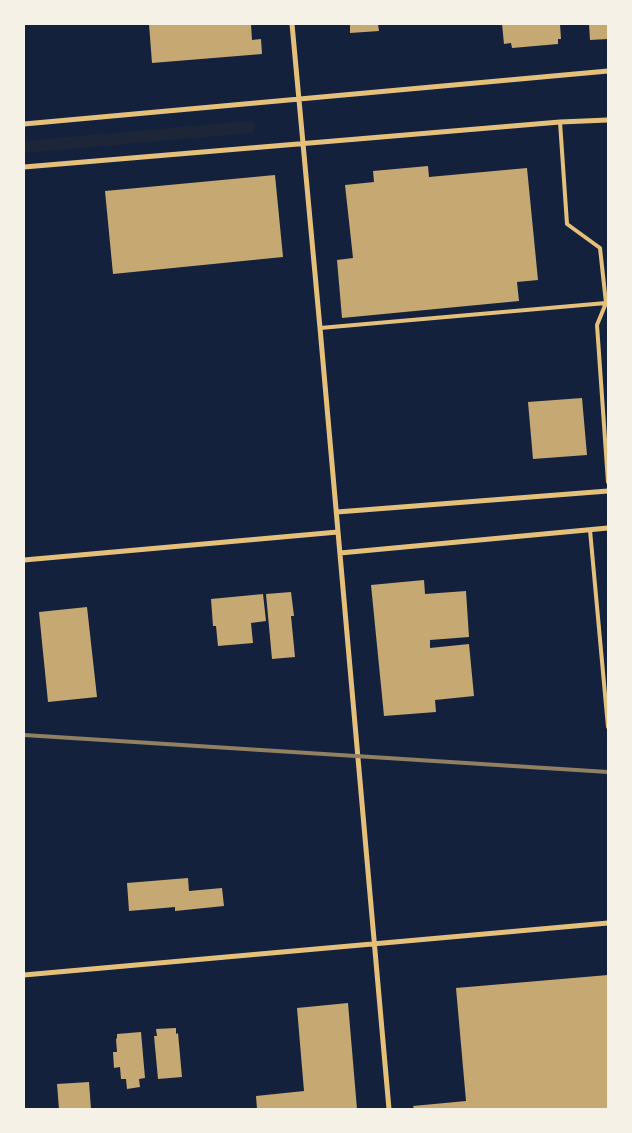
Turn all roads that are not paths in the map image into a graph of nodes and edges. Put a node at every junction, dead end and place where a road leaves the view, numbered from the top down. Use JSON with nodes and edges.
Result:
{"nodes":[{"id":1,"x":292,"y":24,"type":"edge"},
{"id":2,"x":608,"y":71,"type":"edge"},
{"id":3,"x":300,"y":100,"type":"junction"},
{"id":4,"x":608,"y":120,"type":"edge"},
{"id":5,"x":560,"y":122,"type":"junction"},
{"id":6,"x":24,"y":124,"type":"edge"},
{"id":7,"x":303,"y":144,"type":"junction"},
{"id":8,"x":24,"y":167,"type":"edge"},
{"id":9,"x":607,"y":303,"type":"edge"},
{"id":10,"x":320,"y":328,"type":"junction"},
{"id":11,"x":608,"y":482,"type":"edge"},
{"id":12,"x":608,"y":491,"type":"edge"},
{"id":13,"x":337,"y":512,"type":"junction"},
{"id":14,"x":608,"y":528,"type":"edge"},
{"id":15,"x":590,"y":530,"type":"junction"},
{"id":16,"x":338,"y":532,"type":"junction"},
{"id":17,"x":340,"y":553,"type":"junction"},
{"id":18,"x":24,"y":560,"type":"edge"},
{"id":19,"x":608,"y":727,"type":"edge"},
{"id":20,"x":608,"y":923,"type":"edge"},
{"id":21,"x":375,"y":944,"type":"junction"},
{"id":22,"x":24,"y":975,"type":"edge"},
{"id":23,"x":389,"y":1109,"type":"edge"}],
"edges":[{"from":1,"to":3,"type":"street"},
{"from":2,"to":3,"type":"street"},
{"from":3,"to":6,"type":"street"},
{"from":3,"to":7,"type":"street"},
{"from":4,"to":5,"type":"street"},
{"from":5,"to":7,"type":"street"},
{"from":5,"to":9,"type":"lane"},
{"from":7,"to":8,"type":"street"},
{"from":7,"to":10,"type":"street"},
{"from":9,"to":10,"type":"lane"},
{"from":9,"to":11,"type":"lane"},
{"from":10,"to":13,"type":"street"},
{"from":12,"to":13,"type":"street"},
{"from":13,"to":16,"type":"street"},
{"from":14,"to":15,"type":"street"},
{"from":15,"to":17,"type":"street"},
{"from":15,"to":19,"type":"lane"},
{"from":16,"to":17,"type":"street"},
{"from":16,"to":18,"type":"street"},
{"from":17,"to":21,"type":"street"},
{"from":20,"to":21,"type":"street"},
{"from":21,"to":22,"type":"street"},
{"from":21,"to":23,"type":"street"}]}
